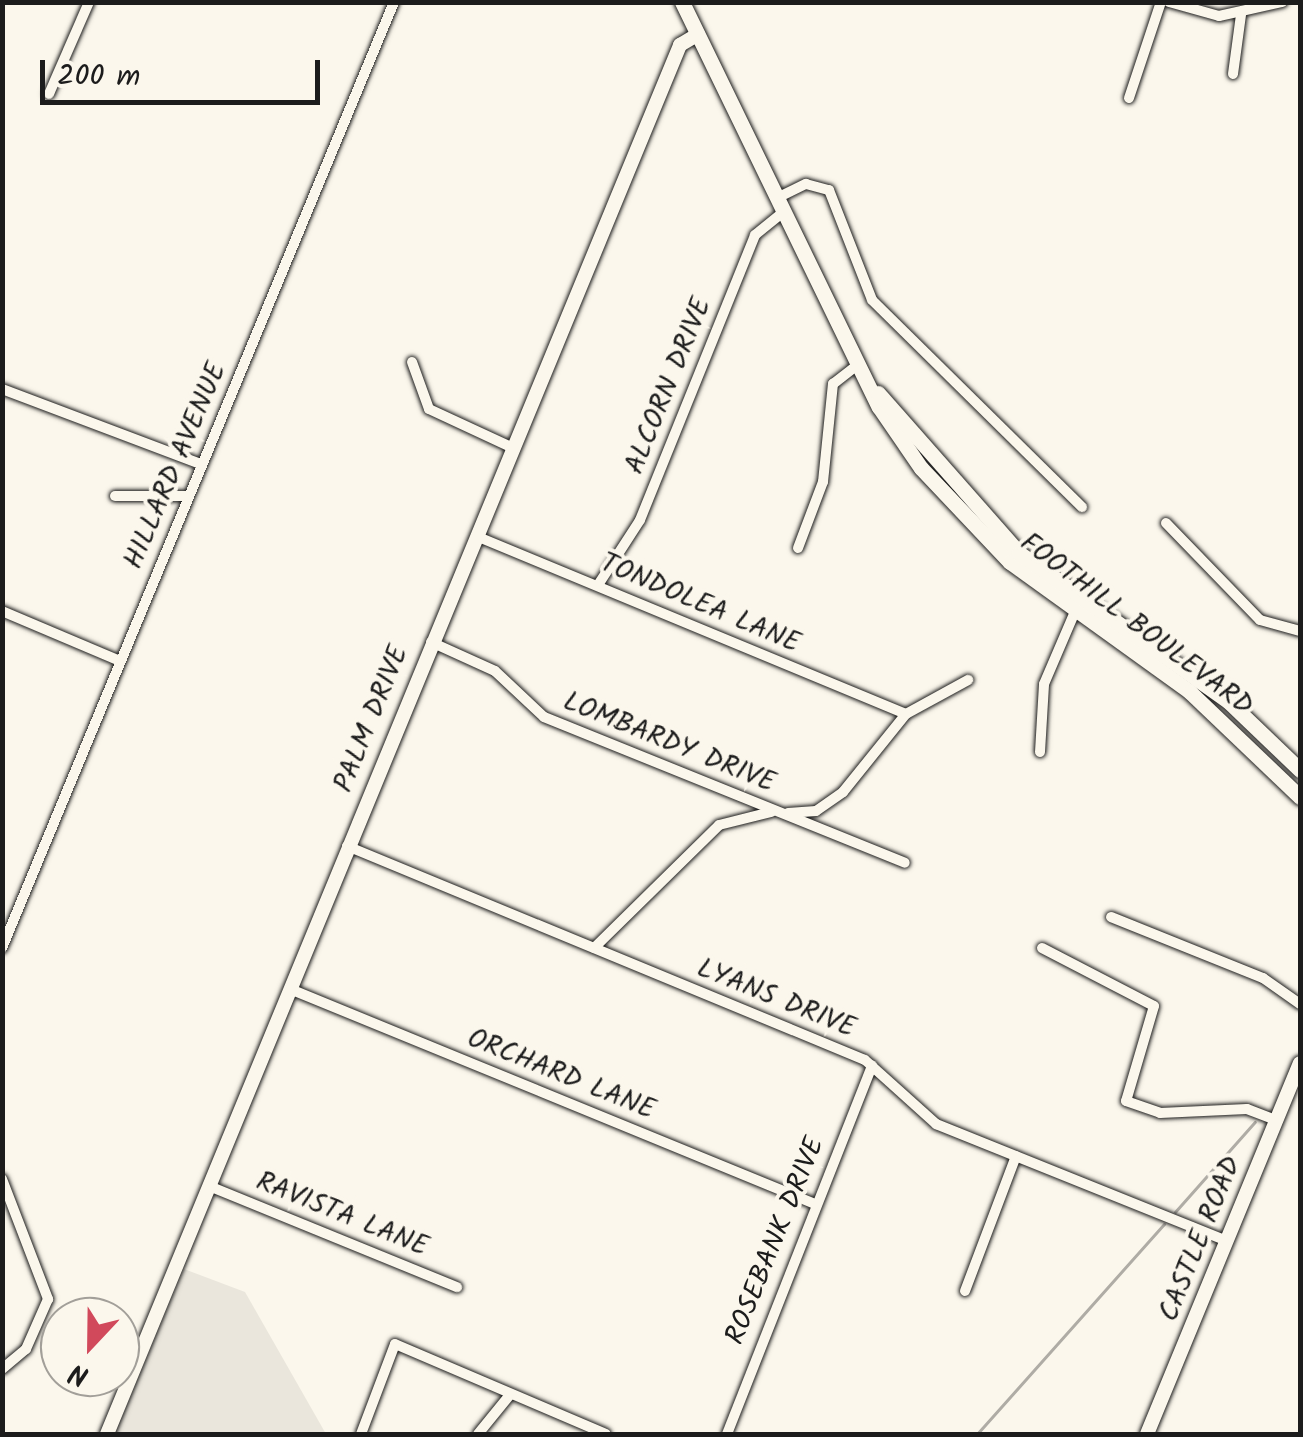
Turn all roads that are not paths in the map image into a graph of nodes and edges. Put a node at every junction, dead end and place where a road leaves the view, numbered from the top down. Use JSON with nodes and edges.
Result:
{"nodes":[{"id":1,"x":89,"y":2,"type":"edge"},
{"id":2,"x":394,"y":2,"type":"edge"},
{"id":3,"x":1161,"y":2,"type":"edge"},
{"id":4,"x":1169,"y":2,"type":"edge"},
{"id":5,"x":1282,"y":2,"type":"edge"},
{"id":6,"x":687,"y":4,"type":"edge"},
{"id":7,"x":1242,"y":16,"type":"junction"},
{"id":8,"x":698,"y":34,"type":"junction"},
{"id":9,"x":1233,"y":74,"type":"dead end"},
{"id":10,"x":49,"y":94,"type":"dead end"},
{"id":11,"x":1129,"y":98,"type":"dead end"},
{"id":12,"x":783,"y":204,"type":"junction"},
{"id":13,"x":412,"y":362,"type":"dead end"},
{"id":14,"x":861,"y":362,"type":"junction"},
{"id":15,"x":2,"y":389,"type":"edge"},
{"id":16,"x":512,"y":448,"type":"junction"},
{"id":17,"x":201,"y":464,"type":"junction"},
{"id":18,"x":114,"y":496,"type":"dead end"},
{"id":19,"x":188,"y":496,"type":"junction"},
{"id":20,"x":1082,"y":506,"type":"dead end"},
{"id":21,"x":1166,"y":524,"type":"dead end"},
{"id":22,"x":476,"y":536,"type":"junction"},
{"id":23,"x":798,"y":548,"type":"dead end"},
{"id":24,"x":598,"y":585,"type":"junction"},
{"id":25,"x":1077,"y":606,"type":"junction"},
{"id":26,"x":2,"y":611,"type":"edge"},
{"id":27,"x":1300,"y":631,"type":"edge"},
{"id":28,"x":431,"y":642,"type":"junction"},
{"id":29,"x":120,"y":662,"type":"junction"},
{"id":30,"x":1160,"y":663,"type":"junction"},
{"id":31,"x":968,"y":680,"type":"dead end"},
{"id":32,"x":906,"y":714,"type":"junction"},
{"id":33,"x":1040,"y":752,"type":"dead end"},
{"id":34,"x":1300,"y":770,"type":"edge"},
{"id":35,"x":1300,"y":797,"type":"edge"},
{"id":36,"x":776,"y":812,"type":"junction"},
{"id":37,"x":348,"y":846,"type":"junction"},
{"id":38,"x":905,"y":863,"type":"dead end"},
{"id":39,"x":1111,"y":917,"type":"dead end"},
{"id":40,"x":2,"y":948,"type":"edge"},
{"id":41,"x":594,"y":948,"type":"junction"},
{"id":42,"x":1042,"y":948,"type":"dead end"},
{"id":43,"x":290,"y":989,"type":"junction"},
{"id":44,"x":1300,"y":1004,"type":"edge"},
{"id":45,"x":1300,"y":1063,"type":"edge"},
{"id":46,"x":872,"y":1066,"type":"junction"},
{"id":47,"x":1276,"y":1120,"type":"junction"},
{"id":48,"x":1016,"y":1156,"type":"junction"},
{"id":49,"x":2,"y":1179,"type":"edge"},
{"id":50,"x":209,"y":1186,"type":"junction"},
{"id":51,"x":814,"y":1204,"type":"junction"},
{"id":52,"x":1226,"y":1241,"type":"junction"},
{"id":53,"x":458,"y":1287,"type":"dead end"},
{"id":54,"x":965,"y":1290,"type":"dead end"},
{"id":55,"x":2,"y":1369,"type":"edge"},
{"id":56,"x":509,"y":1396,"type":"junction"},
{"id":57,"x":107,"y":1434,"type":"edge"},
{"id":58,"x":361,"y":1434,"type":"edge"},
{"id":59,"x":478,"y":1434,"type":"edge"},
{"id":60,"x":606,"y":1434,"type":"edge"},
{"id":61,"x":726,"y":1434,"type":"edge"},
{"id":62,"x":1148,"y":1434,"type":"edge"}],
"edges":[{"from":1,"to":10,"type":"street"},
{"from":2,"to":17,"type":"street","name":"HILLARD AVENUE"},
{"from":3,"to":11,"type":"street"},
{"from":4,"to":7,"type":"street"},
{"from":5,"to":7,"type":"street"},
{"from":6,"to":8,"type":"main road","name":"FOOTHILL BOULEVARD"},
{"from":7,"to":9,"type":"street"},
{"from":8,"to":12,"type":"main road","name":"FOOTHILL BOULEVARD"},
{"from":8,"to":16,"type":"street","name":"PALM DRIVE"},
{"from":12,"to":14,"type":"main road","name":"FOOTHILL BOULEVARD"},
{"from":12,"to":20,"type":"street"},
{"from":12,"to":24,"type":"street","name":"ALCORN DRIVE"},
{"from":13,"to":16,"type":"street"},
{"from":14,"to":23,"type":"street"},
{"from":14,"to":25,"type":"main road","name":"FOOTHILL BOULEVARD"},
{"from":15,"to":17,"type":"street"},
{"from":16,"to":22,"type":"street","name":"PALM DRIVE"},
{"from":17,"to":19,"type":"street","name":"HILLARD AVENUE"},
{"from":18,"to":19,"type":"street"},
{"from":19,"to":29,"type":"street","name":"HILLARD AVENUE"},
{"from":21,"to":27,"type":"street"},
{"from":22,"to":24,"type":"street","name":"TONDOLEA LANE"},
{"from":22,"to":28,"type":"street","name":"PALM DRIVE"},
{"from":24,"to":32,"type":"street","name":"TONDOLEA LANE"},
{"from":25,"to":30,"type":"main road","name":"FOOTHILL BOULEVARD"},
{"from":25,"to":33,"type":"street"},
{"from":26,"to":29,"type":"street"},
{"from":28,"to":36,"type":"street","name":"LOMBARDY DRIVE"},
{"from":28,"to":37,"type":"street","name":"PALM DRIVE"},
{"from":29,"to":40,"type":"street","name":"HILLARD AVENUE"},
{"from":30,"to":34,"type":"main road","name":"FOOTHILL BOULEVARD"},
{"from":30,"to":35,"type":"main road","name":"FOOTHILL BOULEVARD"},
{"from":31,"to":32,"type":"street"},
{"from":32,"to":36,"type":"street"},
{"from":36,"to":38,"type":"street","name":"LOMBARDY DRIVE"},
{"from":36,"to":41,"type":"street"},
{"from":37,"to":41,"type":"street","name":"LYANS DRIVE"},
{"from":37,"to":43,"type":"street","name":"PALM DRIVE"},
{"from":39,"to":44,"type":"street"},
{"from":41,"to":46,"type":"street","name":"LYANS DRIVE"},
{"from":42,"to":47,"type":"street"},
{"from":43,"to":50,"type":"street","name":"PALM DRIVE"},
{"from":43,"to":51,"type":"street","name":"ORCHARD LANE"},
{"from":45,"to":47,"type":"street","name":"CASTLE ROAD"},
{"from":46,"to":48,"type":"street","name":"LYANS DRIVE"},
{"from":46,"to":51,"type":"street","name":"ROSEBANK DRIVE"},
{"from":47,"to":52,"type":"street","name":"CASTLE ROAD"},
{"from":48,"to":52,"type":"street","name":"LYANS DRIVE"},
{"from":48,"to":54,"type":"street"},
{"from":49,"to":55,"type":"street"},
{"from":50,"to":53,"type":"street","name":"RAVISTA LANE"},
{"from":50,"to":57,"type":"street","name":"PALM DRIVE"},
{"from":51,"to":61,"type":"street","name":"ROSEBANK DRIVE"},
{"from":52,"to":62,"type":"street","name":"CASTLE ROAD"},
{"from":56,"to":58,"type":"street"},
{"from":56,"to":59,"type":"street"},
{"from":56,"to":60,"type":"street"}]}
